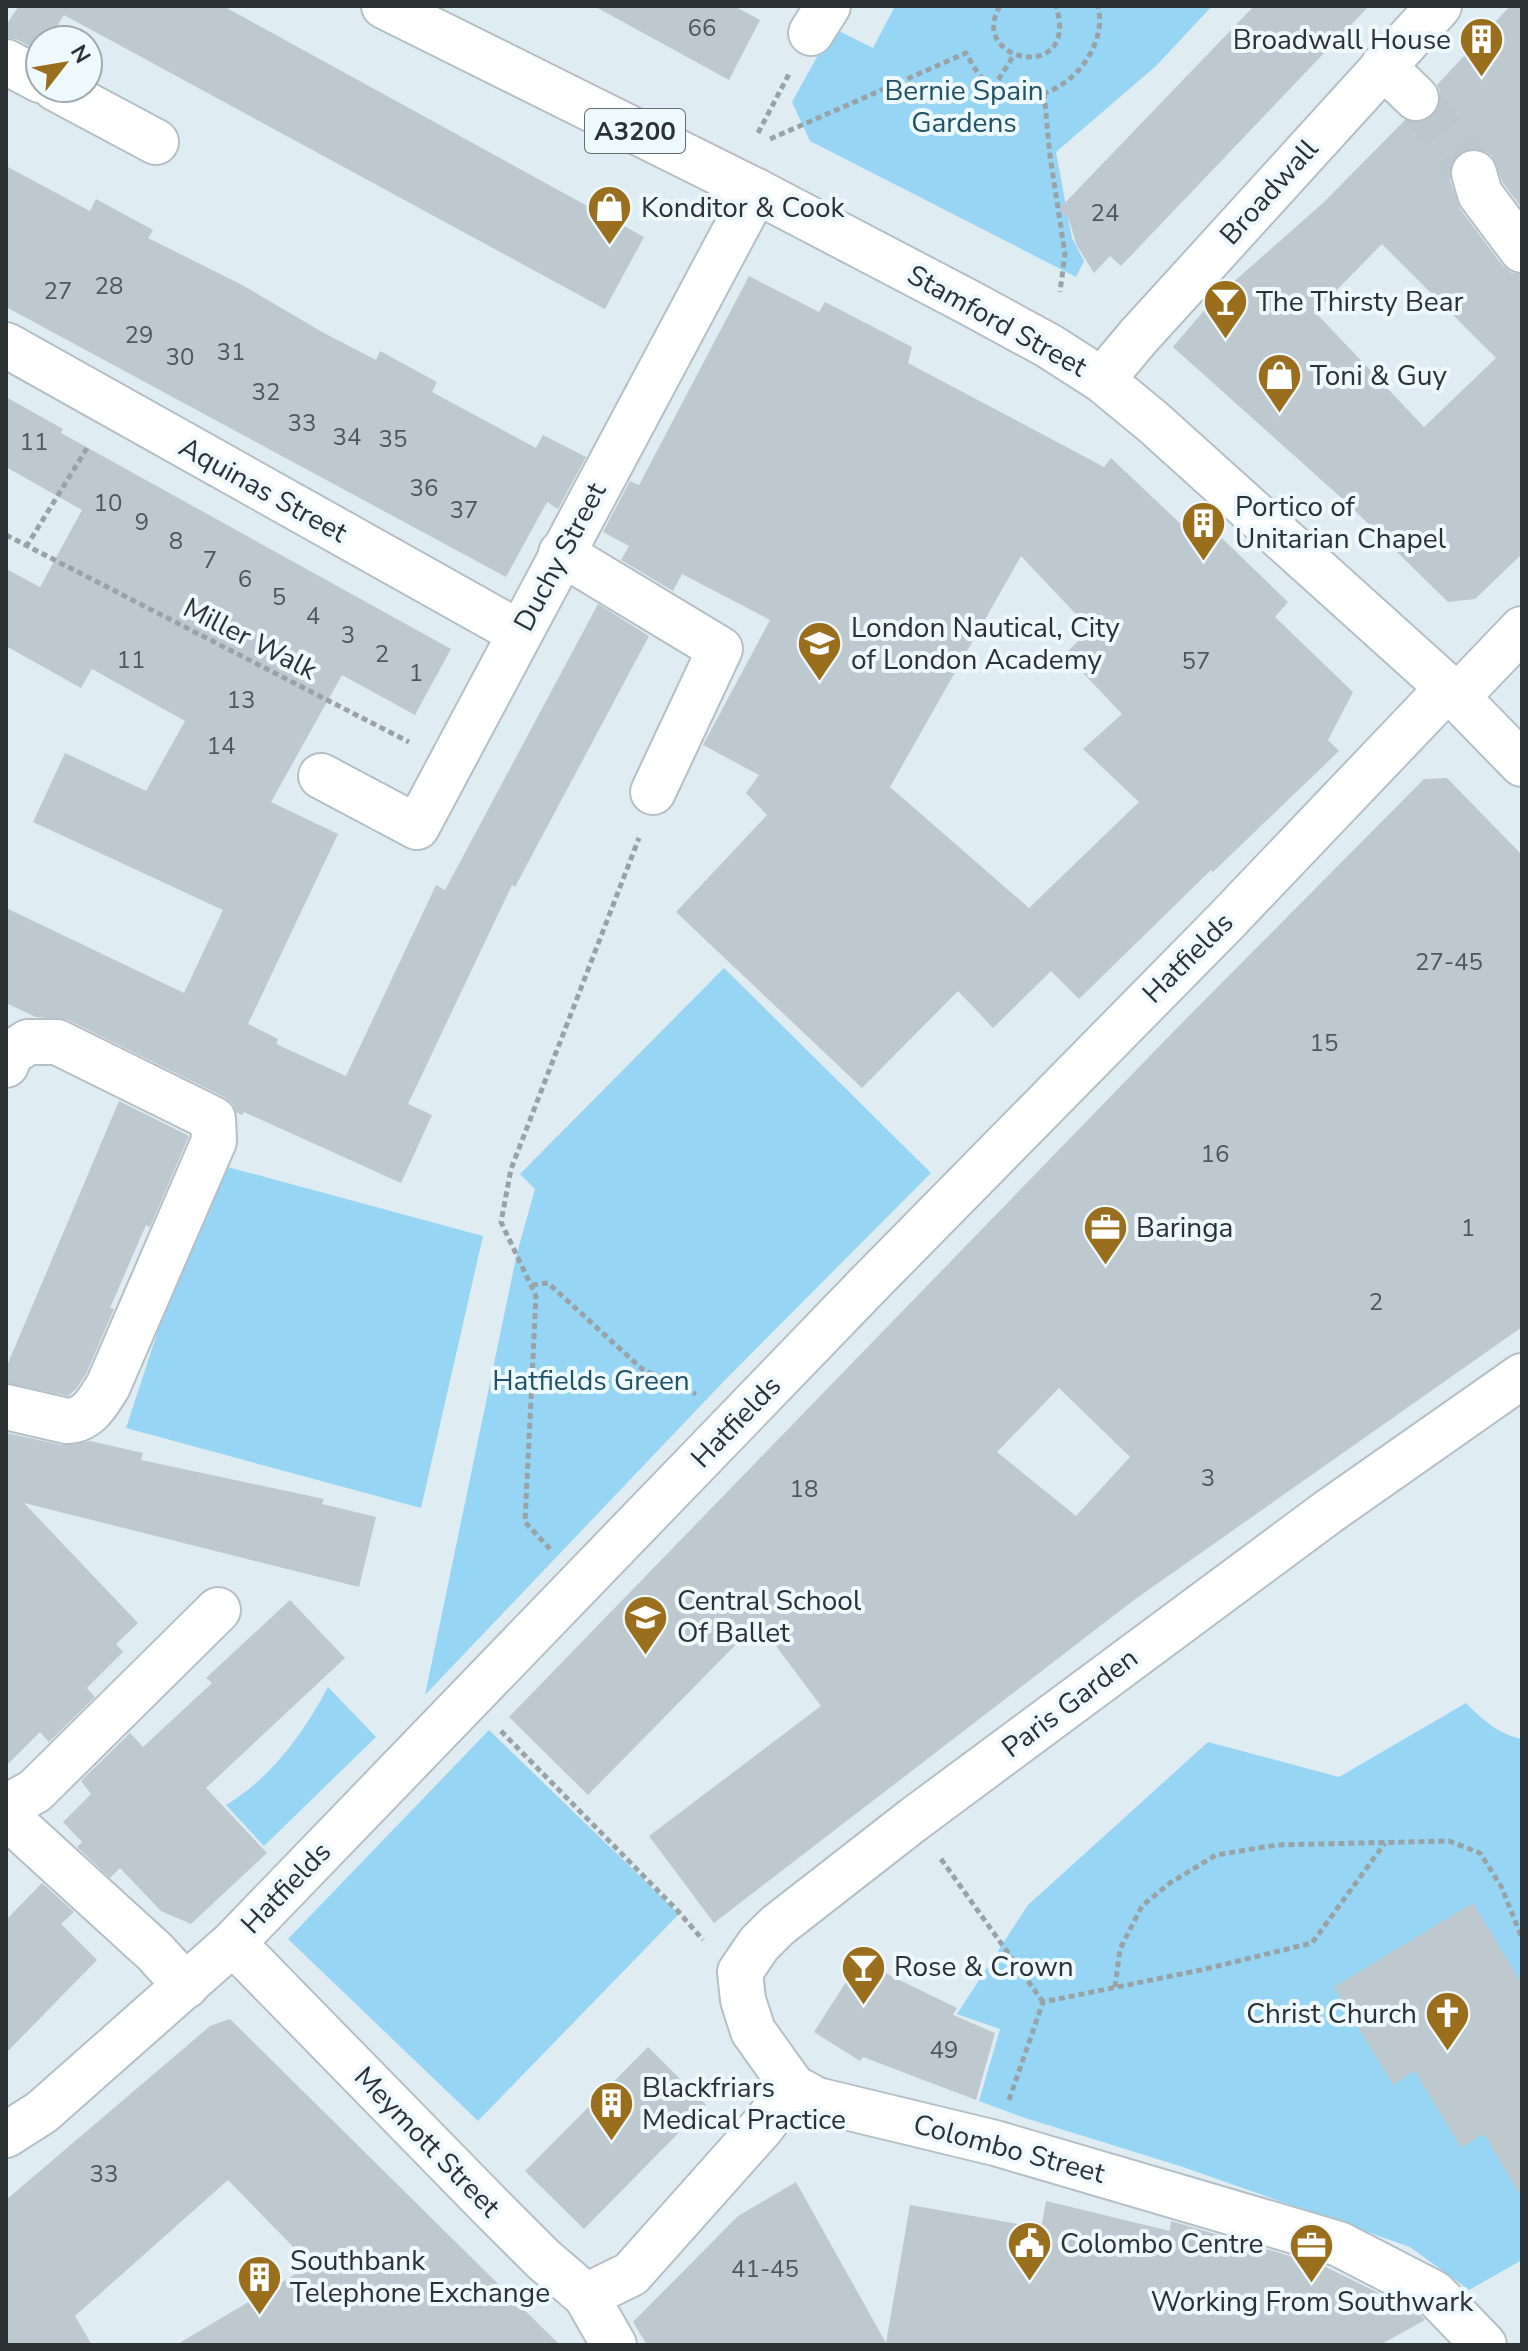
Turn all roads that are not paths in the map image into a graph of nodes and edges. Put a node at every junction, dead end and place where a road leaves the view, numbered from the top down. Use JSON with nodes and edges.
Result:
{"nodes":[{"id":1,"x":384,"y":6,"type":"edge"},
{"id":2,"x":1439,"y":6,"type":"edge"},
{"id":3,"x":6,"y":62,"type":"edge"},
{"id":4,"x":1383,"y":66,"type":"junction"},
{"id":5,"x":24,"y":72,"type":"edge"},
{"id":6,"x":1416,"y":98,"type":"tunnel mouth"},
{"id":7,"x":85,"y":104,"type":"edge"},
{"id":8,"x":156,"y":142,"type":"dead end"},
{"id":9,"x":1474,"y":173,"type":"tunnel mouth"},
{"id":10,"x":756,"y":191,"type":"junction"},
{"id":11,"x":1522,"y":250,"type":"edge"},
{"id":12,"x":6,"y":345,"type":"edge"},
{"id":13,"x":1102,"y":380,"type":"junction"},
{"id":14,"x":561,"y":553,"type":"junction"},
{"id":15,"x":1522,"y":629,"type":"edge"},
{"id":16,"x":520,"y":633,"type":"junction"},
{"id":17,"x":1452,"y":693,"type":"junction"},
{"id":18,"x":1522,"y":764,"type":"edge"},
{"id":19,"x":321,"y":776,"type":"dead end"},
{"id":20,"x":653,"y":792,"type":"road end"},
{"id":21,"x":6,"y":1065,"type":"edge"},
{"id":22,"x":1522,"y":1376,"type":"edge"},
{"id":23,"x":6,"y":1407,"type":"edge"},
{"id":24,"x":218,"y":1610,"type":"dead end"},
{"id":25,"x":7,"y":1817,"type":"edge"},
{"id":26,"x":233,"y":1943,"type":"junction"},
{"id":27,"x":186,"y":1986,"type":"junction"},
{"id":28,"x":793,"y":2087,"type":"junction"},
{"id":29,"x":6,"y":2135,"type":"edge"},
{"id":30,"x":586,"y":2296,"type":"junction"},
{"id":31,"x":614,"y":2345,"type":"edge"},
{"id":32,"x":1484,"y":2345,"type":"edge"}],
"edges":[{"from":1,"to":10,"type":"street","name":"Stamford Street","number":"A3200"},
{"from":2,"to":4,"type":"street","name":"Broadwall"},
{"from":3,"to":5,"type":"street"},
{"from":4,"to":6,"type":"street"},
{"from":4,"to":13,"type":"street","name":"Broadwall"},
{"from":7,"to":8,"type":"street"},
{"from":9,"to":11,"type":"street"},
{"from":10,"to":13,"type":"street","name":"Stamford Street","number":"A3200"},
{"from":10,"to":14,"type":"street","name":"Duchy Street"},
{"from":12,"to":16,"type":"street","name":"Aquinas Street"},
{"from":13,"to":17,"type":"street","name":"Stamford Street","number":"A3200"},
{"from":14,"to":16,"type":"street","name":"Duchy Street"},
{"from":14,"to":20,"type":"street"},
{"from":15,"to":17,"type":"street","name":"Hatfields"},
{"from":16,"to":19,"type":"street","name":"Duchy Street"},
{"from":17,"to":18,"type":"street","name":"Stamford Street","number":"A3200"},
{"from":17,"to":26,"type":"street","name":"Hatfields"},
{"from":21,"to":23,"type":"street"},
{"from":22,"to":28,"type":"street","name":"Paris Garden"},
{"from":24,"to":25,"type":"street"},
{"from":25,"to":27,"type":"street"},
{"from":26,"to":27,"type":"street","name":"Hatfields"},
{"from":26,"to":30,"type":"street","name":"Meymott Street"},
{"from":27,"to":29,"type":"street","name":"Hatfields"},
{"from":28,"to":30,"type":"street"},
{"from":28,"to":32,"type":"street","name":"Colombo Street"},
{"from":30,"to":31,"type":"street","name":"Meymott Street"}]}
